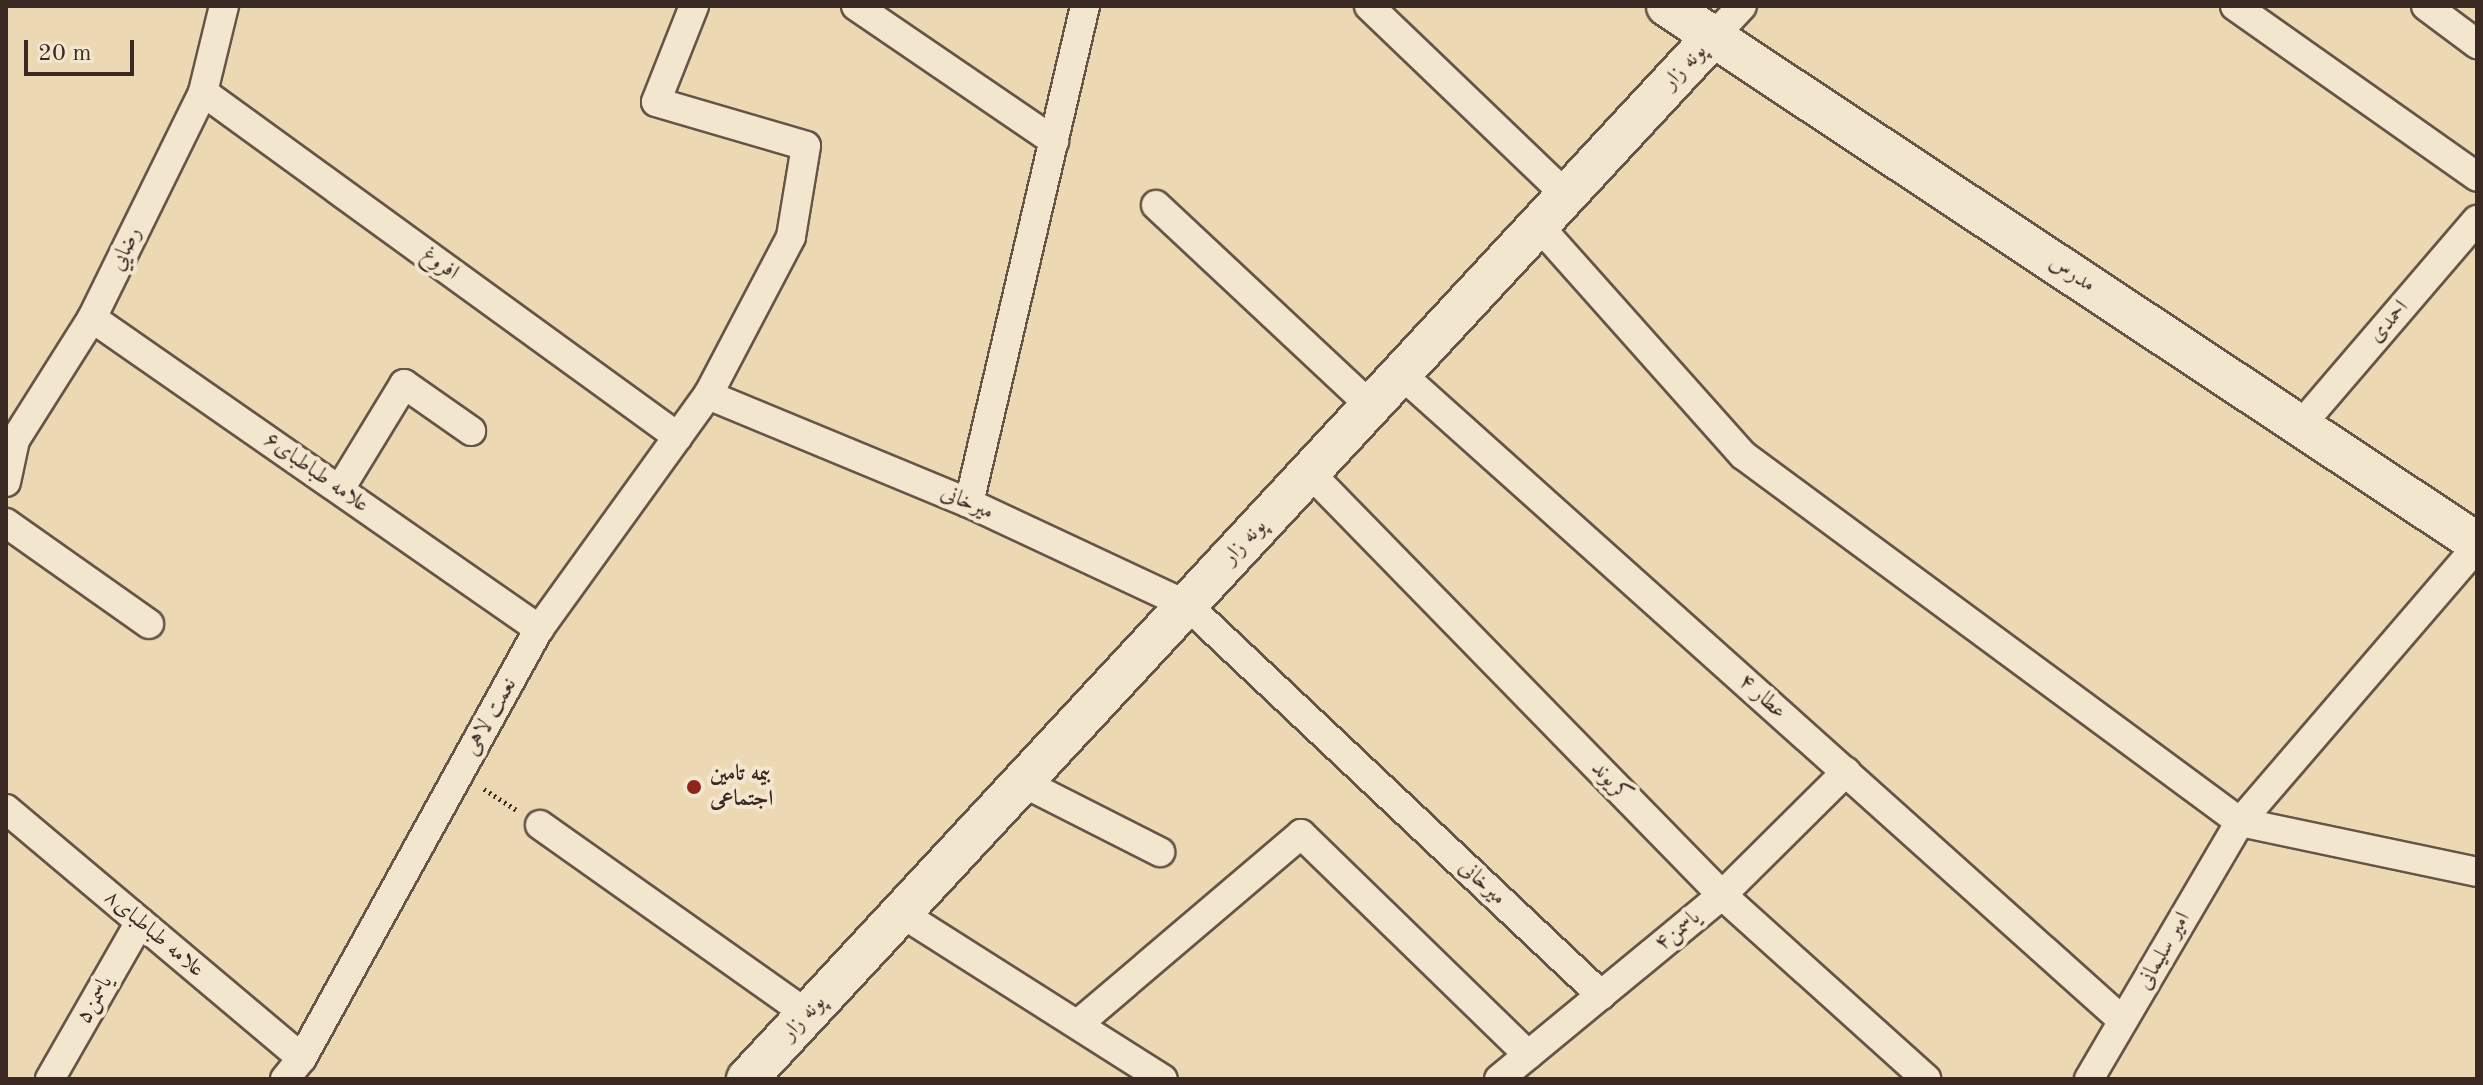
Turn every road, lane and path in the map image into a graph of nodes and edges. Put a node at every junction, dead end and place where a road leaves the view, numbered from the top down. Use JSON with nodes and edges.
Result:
{"nodes":[{"id":1,"x":224,"y":6,"type":"edge"},
{"id":2,"x":694,"y":6,"type":"edge"},
{"id":3,"x":856,"y":6,"type":"edge"},
{"id":4,"x":1085,"y":6,"type":"edge"},
{"id":5,"x":1369,"y":6,"type":"edge"},
{"id":6,"x":1667,"y":6,"type":"edge"},
{"id":7,"x":1742,"y":6,"type":"edge"},
{"id":8,"x":2235,"y":6,"type":"edge"},
{"id":9,"x":2426,"y":6,"type":"edge"},
{"id":10,"x":1713,"y":37,"type":"junction"},
{"id":11,"x":2477,"y":44,"type":"edge"},
{"id":12,"x":203,"y":92,"type":"junction"},
{"id":13,"x":1054,"y":141,"type":"junction"},
{"id":14,"x":2477,"y":177,"type":"edge"},
{"id":15,"x":1566,"y":195,"type":"junction"},
{"id":16,"x":1156,"y":205,"type":"dead end"},
{"id":17,"x":2477,"y":220,"type":"edge"},
{"id":18,"x":1538,"y":225,"type":"junction"},
{"id":19,"x":92,"y":318,"type":"junction"},
{"id":20,"x":1401,"y":374,"type":"junction"},
{"id":21,"x":708,"y":395,"type":"junction"},
{"id":22,"x":1371,"y":406,"type":"junction"},
{"id":23,"x":2301,"y":425,"type":"junction"},
{"id":24,"x":471,"y":431,"type":"dead end"},
{"id":25,"x":678,"y":437,"type":"junction"},
{"id":26,"x":11,"y":438,"type":"edge"},
{"id":27,"x":1309,"y":472,"type":"junction"},
{"id":28,"x":6,"y":482,"type":"edge"},
{"id":29,"x":340,"y":489,"type":"junction"},
{"id":30,"x":969,"y":503,"type":"junction"},
{"id":31,"x":6,"y":523,"type":"edge"},
{"id":32,"x":2477,"y":544,"type":"edge"},
{"id":33,"x":1187,"y":605,"type":"junction"},
{"id":34,"x":149,"y":624,"type":"dead end"},
{"id":35,"x":539,"y":629,"type":"junction"},
{"id":36,"x":1846,"y":772,"type":"junction"},
{"id":37,"x":459,"y":773,"type":"junction"},
{"id":38,"x":1022,"y":782,"type":"junction"},
{"id":39,"x":6,"y":809,"type":"edge"},
{"id":40,"x":2240,"y":822,"type":"junction"},
{"id":41,"x":540,"y":825,"type":"joint"},
{"id":42,"x":1160,"y":852,"type":"dead end"},
{"id":43,"x":2477,"y":872,"type":"edge"},
{"id":44,"x":1722,"y":895,"type":"junction"},
{"id":45,"x":901,"y":913,"type":"junction"},
{"id":46,"x":140,"y":922,"type":"junction"},
{"id":47,"x":1601,"y":995,"type":"junction"},
{"id":48,"x":807,"y":1014,"type":"junction"},
{"id":49,"x":2123,"y":1021,"type":"junction"},
{"id":50,"x":1078,"y":1024,"type":"junction"},
{"id":51,"x":1528,"y":1055,"type":"junction"},
{"id":52,"x":293,"y":1068,"type":"edge"},
{"id":53,"x":50,"y":1079,"type":"edge"},
{"id":54,"x":747,"y":1079,"type":"edge"},
{"id":55,"x":1163,"y":1079,"type":"edge"},
{"id":56,"x":1499,"y":1079,"type":"edge"},
{"id":57,"x":1926,"y":1079,"type":"edge"},
{"id":58,"x":2089,"y":1079,"type":"edge"}],
"edges":[{"from":1,"to":12,"type":"street","name":"رضایي"},
{"from":2,"to":21,"type":"street"},
{"from":3,"to":13,"type":"street"},
{"from":4,"to":13,"type":"street"},
{"from":5,"to":15,"type":"street"},
{"from":6,"to":10,"type":"street","name":"مدرس"},
{"from":7,"to":10,"type":"street","name":"پونه زار"},
{"from":8,"to":14,"type":"street"},
{"from":9,"to":11,"type":"street"},
{"from":10,"to":15,"type":"street","name":"پونه زار"},
{"from":10,"to":23,"type":"street","name":"مدرس"},
{"from":12,"to":19,"type":"street","name":"رضایي"},
{"from":12,"to":25,"type":"street","name":"افروغ"},
{"from":13,"to":30,"type":"street"},
{"from":15,"to":18,"type":"street","name":"پونه زار"},
{"from":16,"to":22,"type":"street"},
{"from":17,"to":23,"type":"street","name":"احمدی"},
{"from":18,"to":20,"type":"street","name":"پونه زار"},
{"from":18,"to":40,"type":"street"},
{"from":19,"to":26,"type":"street","name":"رضایي"},
{"from":19,"to":29,"type":"street","name":"علامه طباطبای۶"},
{"from":20,"to":22,"type":"street","name":"پونه زار"},
{"from":20,"to":36,"type":"street","name":"عطار ۴"},
{"from":21,"to":25,"type":"street","name":"نعمت لاهی"},
{"from":21,"to":30,"type":"street","name":"میرخانی"},
{"from":22,"to":27,"type":"street","name":"پونه زار"},
{"from":23,"to":32,"type":"street","name":"مدرس"},
{"from":24,"to":29,"type":"street"},
{"from":25,"to":35,"type":"street","name":"نعمت لاهی"},
{"from":26,"to":28,"type":"street","name":"رضایي"},
{"from":27,"to":33,"type":"street","name":"پونه زار"},
{"from":27,"to":44,"type":"street","name":"کریوند"},
{"from":29,"to":35,"type":"street","name":"علامه طباطبای۶"},
{"from":30,"to":33,"type":"street","name":"میرخانی"},
{"from":31,"to":34,"type":"street"},
{"from":32,"to":40,"type":"street","name":"امیر سلیمانی"},
{"from":33,"to":38,"type":"street","name":"پونه زار"},
{"from":33,"to":47,"type":"street","name":"میرخانی"},
{"from":35,"to":37,"type":"street","name":"نعمت لاهی"},
{"from":36,"to":44,"type":"street","name":"یاسمن۴"},
{"from":36,"to":49,"type":"street","name":"عطار ۴"},
{"from":37,"to":41,"type":"path"},
{"from":37,"to":52,"type":"street","name":"نعمت لاهی"},
{"from":38,"to":42,"type":"street"},
{"from":38,"to":45,"type":"street","name":"پونه زار"},
{"from":39,"to":46,"type":"street","name":"علامه طباطبای۸"},
{"from":40,"to":43,"type":"street"},
{"from":40,"to":49,"type":"street","name":"امیر سلیمانی"},
{"from":41,"to":48,"type":"street"},
{"from":44,"to":47,"type":"street","name":"یاسمن۴"},
{"from":44,"to":57,"type":"street","name":"کریوند"},
{"from":45,"to":48,"type":"street","name":"پونه زار"},
{"from":45,"to":50,"type":"street"},
{"from":46,"to":52,"type":"street","name":"علامه طباطبای۸"},
{"from":46,"to":53,"type":"street","name":"یاسمن۵"},
{"from":47,"to":51,"type":"street","name":"یاسمن۴"},
{"from":48,"to":54,"type":"street","name":"پونه زار"},
{"from":49,"to":58,"type":"street","name":"امیر سلیمانی"},
{"from":50,"to":51,"type":"street"},
{"from":50,"to":55,"type":"street"},
{"from":51,"to":56,"type":"street","name":"یاسمن۴"}]}
